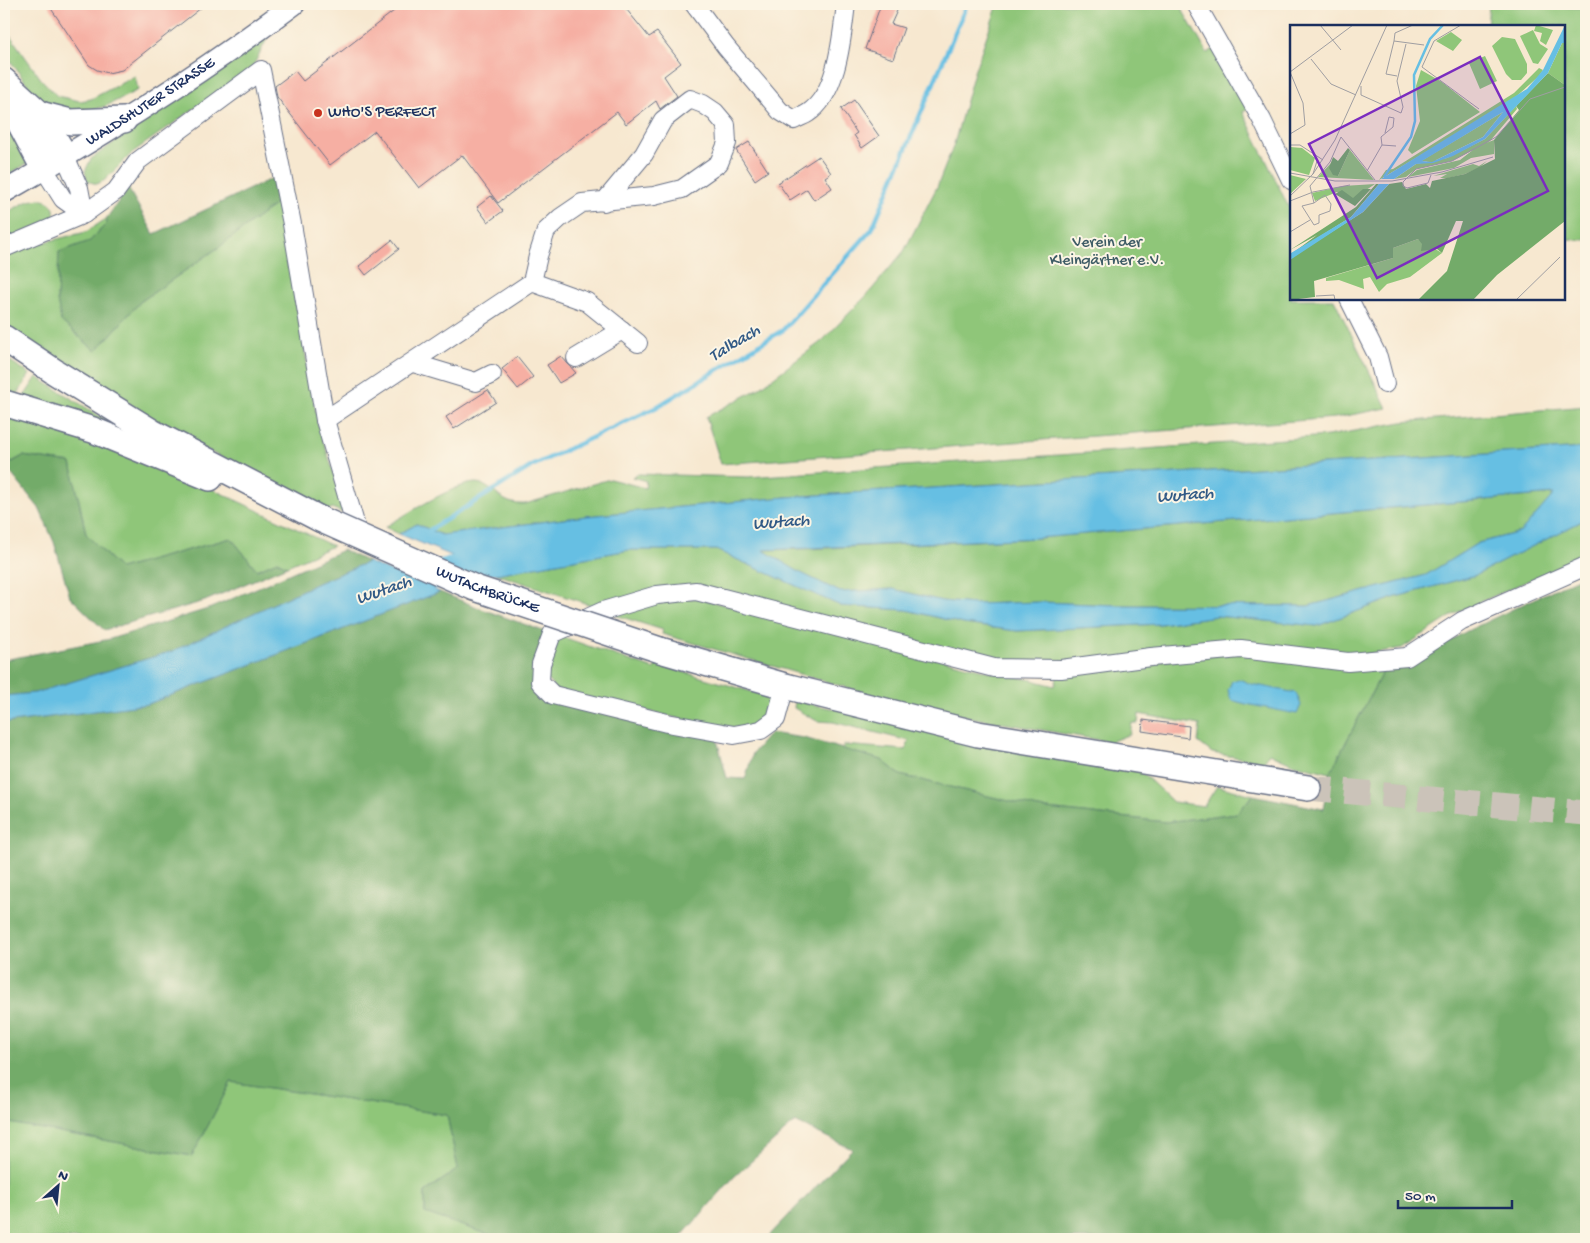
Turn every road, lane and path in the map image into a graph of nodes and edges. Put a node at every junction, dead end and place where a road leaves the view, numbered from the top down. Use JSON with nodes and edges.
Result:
{"nodes":[{"id":1,"x":294,"y":4,"type":"edge"},
{"id":2,"x":694,"y":4,"type":"edge"},
{"id":3,"x":846,"y":4,"type":"edge"},
{"id":4,"x":1196,"y":4,"type":"edge"},
{"id":5,"x":4,"y":80,"type":"edge"},
{"id":6,"x":4,"y":93,"type":"edge"},
{"id":7,"x":40,"y":114,"type":"junction"},
{"id":8,"x":124,"y":120,"type":"junction"},
{"id":9,"x":65,"y":156,"type":"junction"},
{"id":10,"x":44,"y":169,"type":"junction"},
{"id":11,"x":1290,"y":178,"type":"edge"},
{"id":12,"x":4,"y":192,"type":"edge"},
{"id":13,"x":604,"y":202,"type":"junction"},
{"id":14,"x":84,"y":214,"type":"junction"},
{"id":15,"x":4,"y":248,"type":"edge"},
{"id":16,"x":532,"y":282,"type":"junction"},
{"id":17,"x":1350,"y":300,"type":"edge"},
{"id":18,"x":622,"y":330,"type":"junction"},
{"id":19,"x":4,"y":338,"type":"edge"},
{"id":20,"x":638,"y":343,"type":"dead end"},
{"id":21,"x":576,"y":358,"type":"dead end"},
{"id":22,"x":413,"y":363,"type":"junction"},
{"id":23,"x":492,"y":374,"type":"dead end"},
{"id":24,"x":1385,"y":384,"type":"dead end"},
{"id":25,"x":4,"y":403,"type":"edge"},
{"id":26,"x":325,"y":420,"type":"junction"},
{"id":27,"x":289,"y":503,"type":"junction"},
{"id":28,"x":359,"y":537,"type":"dead end"},
{"id":29,"x":1586,"y":566,"type":"edge"},
{"id":30,"x":785,"y":686,"type":"junction"},
{"id":31,"x":1308,"y":788,"type":"tunnel mouth"}],
"edges":[{"from":1,"to":8,"type":"main road","name":"WALDSHUTER STRASSE"},
{"from":2,"to":3,"type":"street"},
{"from":4,"to":11,"type":"street"},
{"from":5,"to":7,"type":"highway"},
{"from":6,"to":10,"type":"highway"},
{"from":7,"to":8,"type":"highway"},
{"from":7,"to":9,"type":"highway"},
{"from":8,"to":9,"type":"main road","name":"WALDSHUTER STRASSE"},
{"from":9,"to":10,"type":"main road","name":"WALDSHUTER STRASSE"},
{"from":9,"to":14,"type":"street"},
{"from":10,"to":12,"type":"main road","name":"WALDSHUTER STRASSE"},
{"from":10,"to":14,"type":"street"},
{"from":13,"to":13,"type":"street"},
{"from":13,"to":16,"type":"street"},
{"from":14,"to":15,"type":"street"},
{"from":14,"to":26,"type":"street"},
{"from":16,"to":18,"type":"street"},
{"from":16,"to":22,"type":"street"},
{"from":17,"to":24,"type":"street"},
{"from":18,"to":20,"type":"street"},
{"from":18,"to":21,"type":"street"},
{"from":19,"to":27,"type":"highway"},
{"from":22,"to":23,"type":"street"},
{"from":22,"to":26,"type":"street"},
{"from":25,"to":27,"type":"highway"},
{"from":26,"to":28,"type":"street"},
{"from":27,"to":30,"type":"highway","name":"WUTACHBRÜCKE","bridge":true},
{"from":29,"to":30,"type":"street"},
{"from":30,"to":31,"type":"highway","name":"WUTACHBRÜCKE"}]}
